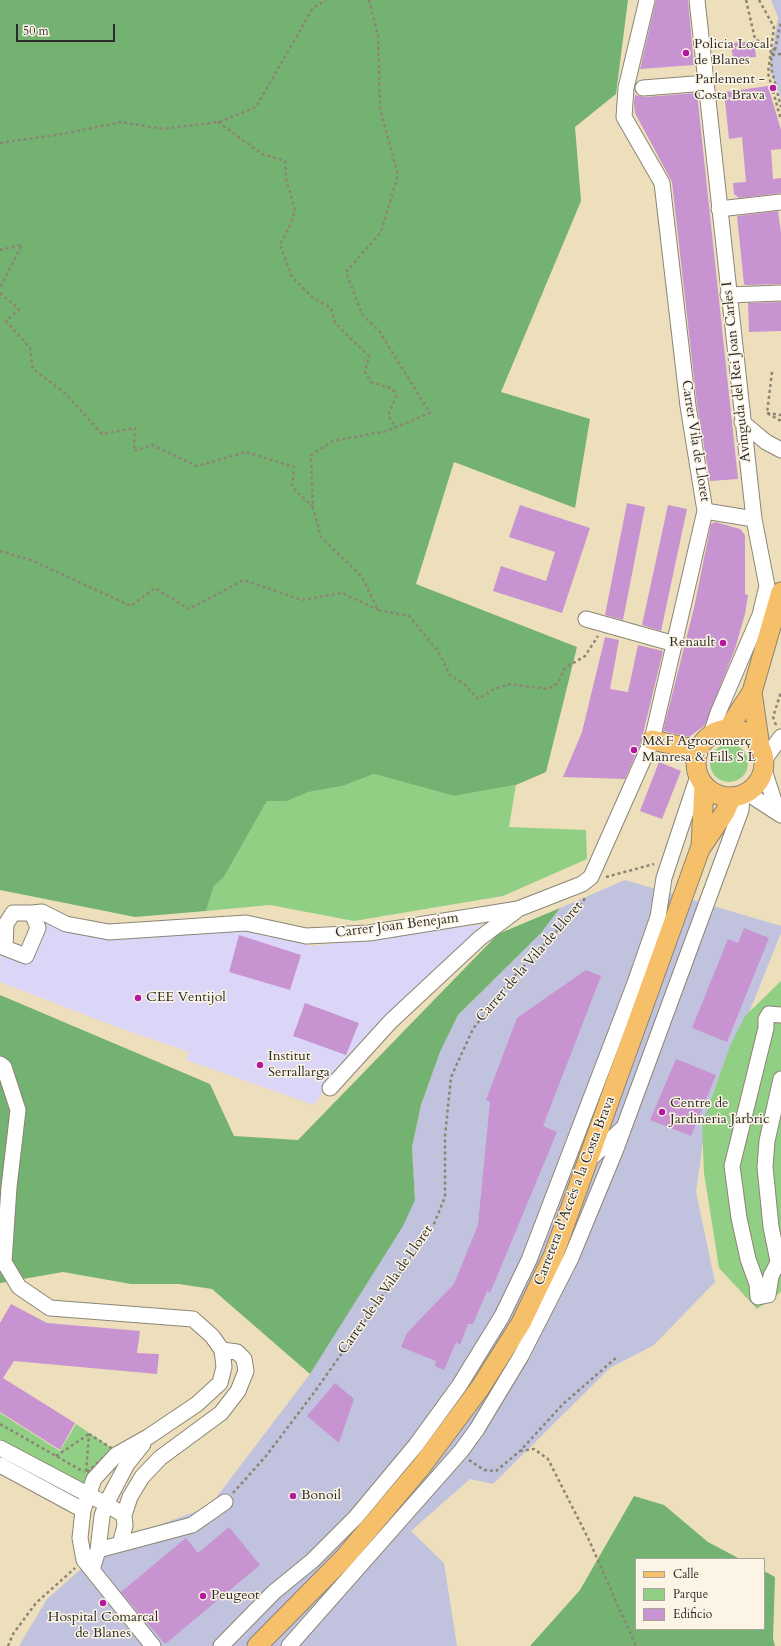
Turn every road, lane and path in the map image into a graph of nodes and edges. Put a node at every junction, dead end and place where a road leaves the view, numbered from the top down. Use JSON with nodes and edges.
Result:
{"nodes":[{"id":1,"x":326,"y":0,"type":"edge"},
{"id":2,"x":369,"y":0,"type":"edge"},
{"id":3,"x":647,"y":0,"type":"edge"},
{"id":4,"x":697,"y":0,"type":"edge"},
{"id":5,"x":746,"y":0,"type":"edge"},
{"id":6,"x":759,"y":0,"type":"edge"},
{"id":7,"x":781,"y":21,"type":"edge"},
{"id":8,"x":771,"y":49,"type":"junction"},
{"id":9,"x":775,"y":50,"type":"junction"},
{"id":10,"x":781,"y":54,"type":"edge"},
{"id":11,"x":772,"y":55,"type":"junction"},
{"id":12,"x":706,"y":83,"type":"junction"},
{"id":13,"x":643,"y":88,"type":"dead end"},
{"id":14,"x":781,"y":107,"type":"edge"},
{"id":15,"x":781,"y":120,"type":"edge"},
{"id":16,"x":218,"y":122,"type":"junction"},
{"id":17,"x":0,"y":143,"type":"edge"},
{"id":18,"x":781,"y":202,"type":"edge"},
{"id":19,"x":719,"y":209,"type":"junction"},
{"id":20,"x":0,"y":250,"type":"edge"},
{"id":21,"x":0,"y":288,"type":"edge"},
{"id":22,"x":0,"y":293,"type":"edge"},
{"id":23,"x":781,"y":293,"type":"edge"},
{"id":24,"x":728,"y":295,"type":"junction"},
{"id":25,"x":772,"y":372,"type":"dead end"},
{"id":26,"x":767,"y":413,"type":"junction"},
{"id":27,"x":781,"y":415,"type":"edge"},
{"id":28,"x":781,"y":421,"type":"edge"},
{"id":29,"x":742,"y":422,"type":"junction"},
{"id":30,"x":396,"y":428,"type":"junction"},
{"id":31,"x":781,"y":450,"type":"edge"},
{"id":32,"x":313,"y":508,"type":"junction"},
{"id":33,"x":705,"y":510,"type":"junction"},
{"id":34,"x":754,"y":519,"type":"junction"},
{"id":35,"x":0,"y":551,"type":"edge"},
{"id":36,"x":781,"y":592,"type":"edge"},
{"id":37,"x":378,"y":610,"type":"junction"},
{"id":38,"x":586,"y":619,"type":"dead end"},
{"id":39,"x":601,"y":624,"type":"junction"},
{"id":40,"x":675,"y":644,"type":"junction"},
{"id":41,"x":752,"y":692,"type":"junction"},
{"id":42,"x":781,"y":692,"type":"edge"},
{"id":43,"x":720,"y":732,"type":"junction"},
{"id":44,"x":779,"y":734,"type":"edge"},
{"id":45,"x":652,"y":740,"type":"junction"},
{"id":46,"x":698,"y":750,"type":"junction"},
{"id":47,"x":763,"y":759,"type":"junction"},
{"id":48,"x":701,"y":781,"type":"junction"},
{"id":49,"x":740,"y":795,"type":"junction"},
{"id":50,"x":779,"y":814,"type":"edge"},
{"id":51,"x":700,"y":849,"type":"junction"},
{"id":52,"x":670,"y":861,"type":"junction"},
{"id":53,"x":590,"y":881,"type":"junction"},
{"id":54,"x":518,"y":909,"type":"junction"},
{"id":55,"x":32,"y":913,"type":"dead end"},
{"id":56,"x":781,"y":1015,"type":"edge"},
{"id":57,"x":0,"y":1064,"type":"edge"},
{"id":58,"x":781,"y":1079,"type":"edge"},
{"id":59,"x":330,"y":1088,"type":"dead end"},
{"id":60,"x":605,"y":1117,"type":"junction"},
{"id":61,"x":624,"y":1127,"type":"junction"},
{"id":62,"x":573,"y":1146,"type":"junction"},
{"id":63,"x":589,"y":1160,"type":"junction"},
{"id":64,"x":780,"y":1259,"type":"edge"},
{"id":65,"x":222,"y":1350,"type":"junction"},
{"id":66,"x":616,"y":1357,"type":"dead end"},
{"id":67,"x":0,"y":1424,"type":"edge"},
{"id":68,"x":89,"y":1434,"type":"junction"},
{"id":69,"x":148,"y":1437,"type":"junction"},
{"id":70,"x":0,"y":1448,"type":"edge"},
{"id":71,"x":460,"y":1451,"type":"junction"},
{"id":72,"x":520,"y":1451,"type":"junction"},
{"id":73,"x":56,"y":1456,"type":"junction"},
{"id":74,"x":0,"y":1465,"type":"edge"},
{"id":75,"x":86,"y":1474,"type":"junction"},
{"id":76,"x":88,"y":1495,"type":"junction"},
{"id":77,"x":225,"y":1502,"type":"joint"},
{"id":78,"x":106,"y":1504,"type":"junction"},
{"id":79,"x":83,"y":1510,"type":"junction"},
{"id":80,"x":124,"y":1515,"type":"junction"},
{"id":81,"x":80,"y":1538,"type":"junction"},
{"id":82,"x":120,"y":1544,"type":"junction"},
{"id":83,"x":98,"y":1550,"type":"junction"},
{"id":84,"x":88,"y":1565,"type":"junction"},
{"id":85,"x":257,"y":1645,"type":"edge"},
{"id":86,"x":8,"y":1646,"type":"edge"},
{"id":87,"x":153,"y":1646,"type":"edge"},
{"id":88,"x":221,"y":1646,"type":"edge"},
{"id":89,"x":289,"y":1646,"type":"edge"},
{"id":90,"x":636,"y":1646,"type":"edge"}],
"edges":[{"from":1,"to":16,"type":"path"},
{"from":2,"to":30,"type":"path"},
{"from":3,"to":33,"type":"street","name":"Carrer Vila de Lloret"},
{"from":4,"to":12,"type":"street","name":"Avinguda del Rei Joan Carles I"},
{"from":5,"to":8,"type":"path"},
{"from":6,"to":8,"type":"path"},
{"from":7,"to":9,"type":"path"},
{"from":8,"to":9,"type":"path"},
{"from":8,"to":11,"type":"path"},
{"from":9,"to":11,"type":"path"},
{"from":10,"to":11,"type":"path"},
{"from":11,"to":14,"type":"path"},
{"from":11,"to":15,"type":"path"},
{"from":12,"to":13,"type":"street"},
{"from":12,"to":19,"type":"street","name":"Avinguda del Rei Joan Carles I"},
{"from":16,"to":17,"type":"path"},
{"from":16,"to":30,"type":"path"},
{"from":18,"to":19,"type":"street"},
{"from":19,"to":24,"type":"street","name":"Avinguda del Rei Joan Carles I"},
{"from":20,"to":21,"type":"path"},
{"from":22,"to":32,"type":"path"},
{"from":23,"to":24,"type":"street"},
{"from":24,"to":29,"type":"street","name":"Avinguda del Rei Joan Carles I"},
{"from":25,"to":26,"type":"path"},
{"from":26,"to":27,"type":"path"},
{"from":26,"to":28,"type":"path"},
{"from":29,"to":31,"type":"street"},
{"from":29,"to":34,"type":"street","name":"Avinguda del Rei Joan Carles I"},
{"from":30,"to":32,"type":"path"},
{"from":32,"to":37,"type":"path"},
{"from":33,"to":34,"type":"street"},
{"from":33,"to":40,"type":"street","name":"Carrer Vila de Lloret"},
{"from":34,"to":43,"type":"street","name":"Avinguda del Rei Joan Carles I"},
{"from":35,"to":37,"type":"path"},
{"from":36,"to":41,"type":"main road"},
{"from":37,"to":39,"type":"path"},
{"from":38,"to":39,"type":"street"},
{"from":39,"to":40,"type":"street"},
{"from":40,"to":45,"type":"street","name":"Carrer Vila de Lloret"},
{"from":41,"to":43,"type":"main road"},
{"from":41,"to":47,"type":"main road"},
{"from":42,"to":44,"type":"path"},
{"from":43,"to":46,"type":"main road"},
{"from":43,"to":47,"type":"main road"},
{"from":44,"to":47,"type":"street"},
{"from":45,"to":46,"type":"main road"},
{"from":45,"to":53,"type":"street","name":"Carrer Vila de Lloret"},
{"from":46,"to":48,"type":"main road"},
{"from":47,"to":49,"type":"main road"},
{"from":47,"to":50,"type":"street"},
{"from":48,"to":49,"type":"main road"},
{"from":48,"to":51,"type":"main road","name":"Carretera d'Accés a la Costa Brava"},
{"from":48,"to":52,"type":"street"},
{"from":49,"to":50,"type":"street"},
{"from":49,"to":51,"type":"main road","name":"Carretera d'Accés a la Costa Brava"},
{"from":49,"to":61,"type":"street"},
{"from":51,"to":60,"type":"main road","name":"Carretera d'Accés a la Costa Brava"},
{"from":52,"to":53,"type":"path"},
{"from":52,"to":62,"type":"street"},
{"from":53,"to":54,"type":"street","name":"Carrer Joan Benejam"},
{"from":53,"to":77,"type":"path","name":"Carrer de la Vila de Lloret"},
{"from":54,"to":55,"type":"street","name":"Carrer Joan Benejam"},
{"from":54,"to":59,"type":"street"},
{"from":56,"to":64,"type":"street"},
{"from":57,"to":65,"type":"street"},
{"from":58,"to":64,"type":"street"},
{"from":60,"to":62,"type":"street"},
{"from":60,"to":63,"type":"main road","name":"Carretera d'Accés a la Costa Brava"},
{"from":61,"to":63,"type":"street"},
{"from":61,"to":71,"type":"street"},
{"from":62,"to":88,"type":"street"},
{"from":63,"to":85,"type":"main road","name":"Carretera d'Accés a la Costa Brava"},
{"from":65,"to":69,"type":"street"},
{"from":65,"to":80,"type":"street"},
{"from":66,"to":72,"type":"path"},
{"from":67,"to":73,"type":"path"},
{"from":68,"to":73,"type":"path"},
{"from":68,"to":75,"type":"path"},
{"from":68,"to":75,"type":"path"},
{"from":69,"to":76,"type":"street"},
{"from":69,"to":78,"type":"street"},
{"from":70,"to":76,"type":"street"},
{"from":71,"to":72,"type":"path"},
{"from":71,"to":89,"type":"street"},
{"from":72,"to":90,"type":"path"},
{"from":73,"to":75,"type":"path"},
{"from":74,"to":79,"type":"street"},
{"from":76,"to":78,"type":"street"},
{"from":76,"to":79,"type":"street"},
{"from":77,"to":82,"type":"street"},
{"from":78,"to":80,"type":"street"},
{"from":78,"to":83,"type":"street"},
{"from":79,"to":81,"type":"street"},
{"from":80,"to":82,"type":"street"},
{"from":81,"to":83,"type":"street"},
{"from":81,"to":84,"type":"street"},
{"from":82,"to":83,"type":"street"},
{"from":83,"to":84,"type":"street"},
{"from":84,"to":86,"type":"path"},
{"from":84,"to":87,"type":"street"}]}
